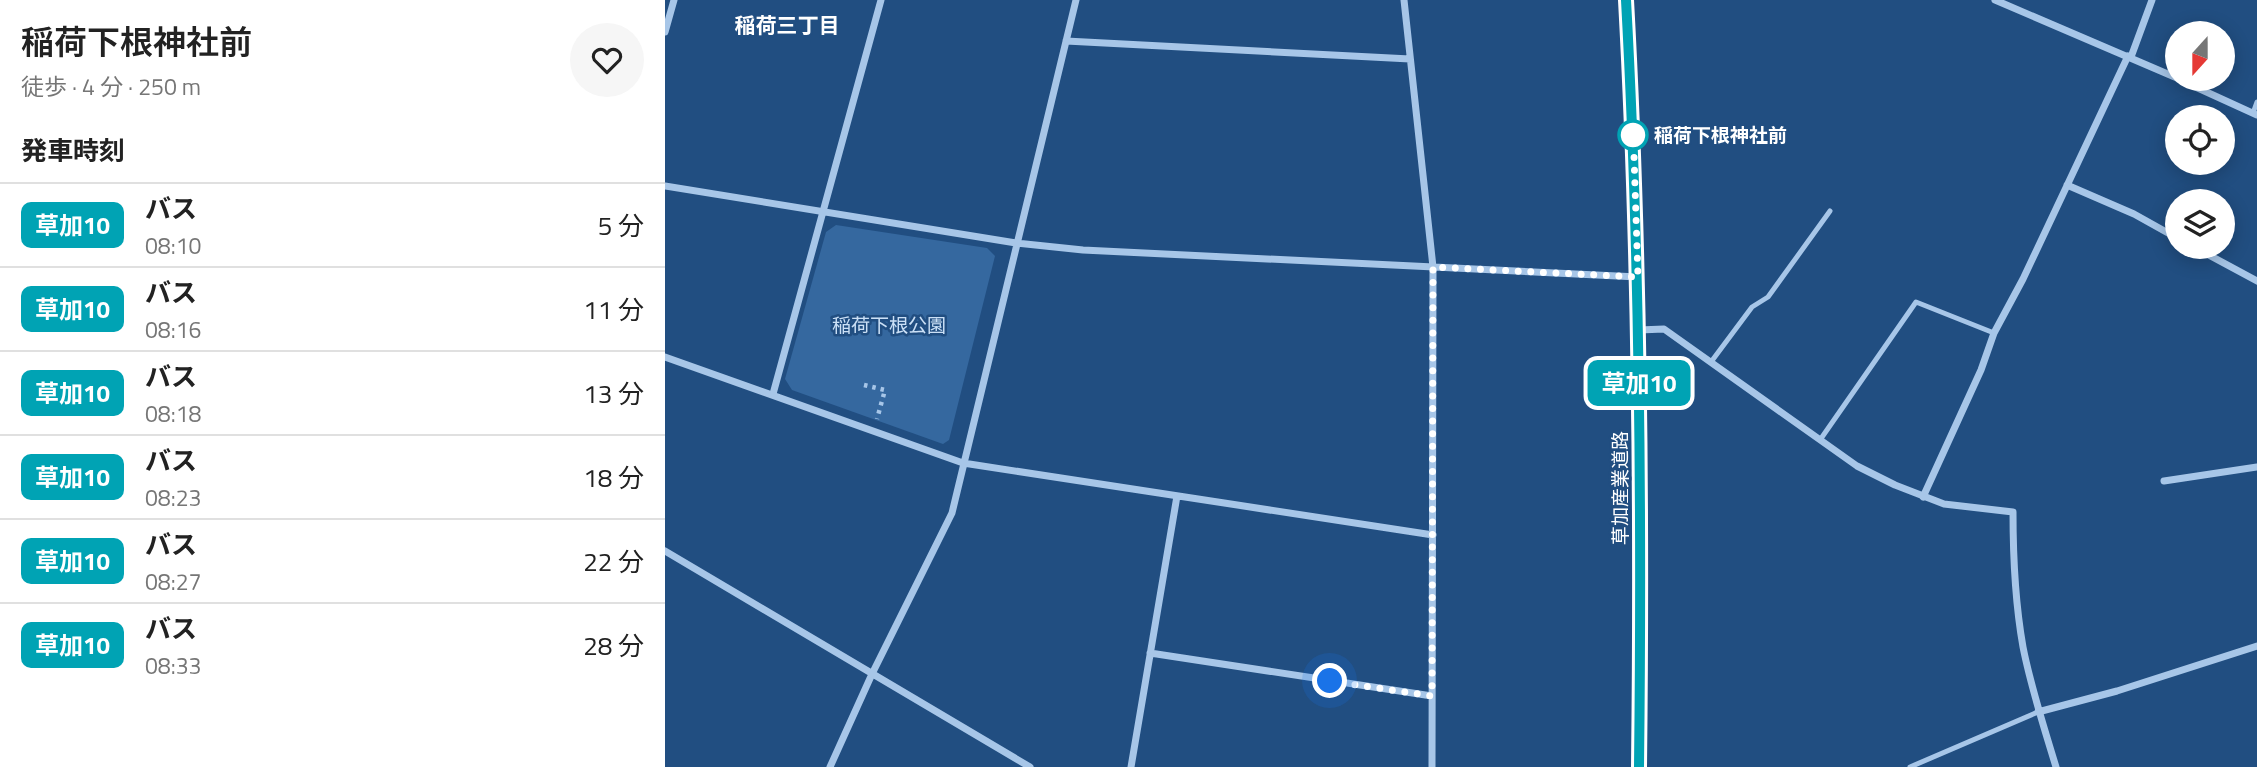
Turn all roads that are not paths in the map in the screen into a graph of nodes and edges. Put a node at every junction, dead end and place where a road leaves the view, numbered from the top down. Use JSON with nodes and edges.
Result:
{"nodes":[{"id":1,"x":674,"y":0,"type":"edge"},
{"id":2,"x":881,"y":0,"type":"edge"},
{"id":3,"x":1076,"y":0,"type":"edge"},
{"id":4,"x":1404,"y":0,"type":"edge"},
{"id":5,"x":1626,"y":0,"type":"edge"},
{"id":6,"x":1995,"y":0,"type":"edge"},
{"id":7,"x":2152,"y":0,"type":"edge"},
{"id":8,"x":665,"y":33,"type":"edge"},
{"id":9,"x":1066,"y":41,"type":"junction"},
{"id":10,"x":2130,"y":57,"type":"junction"},
{"id":11,"x":1410,"y":59,"type":"junction"},
{"id":12,"x":2165,"y":72,"type":"edge"},
{"id":13,"x":2206,"y":91,"type":"edge"},
{"id":14,"x":2257,"y":102,"type":"edge"},
{"id":15,"x":2255,"y":114,"type":"edge"},
{"id":16,"x":2067,"y":185,"type":"junction"},
{"id":17,"x":665,"y":186,"type":"edge"},
{"id":18,"x":824,"y":211,"type":"junction"},
{"id":19,"x":1830,"y":211,"type":"dead end"},
{"id":20,"x":2165,"y":231,"type":"edge"},
{"id":21,"x":1016,"y":243,"type":"junction"},
{"id":22,"x":2216,"y":259,"type":"edge"},
{"id":23,"x":1433,"y":267,"type":"junction"},
{"id":24,"x":1638,"y":277,"type":"junction"},
{"id":25,"x":2257,"y":281,"type":"edge"},
{"id":26,"x":1639,"y":330,"type":"junction"},
{"id":27,"x":1994,"y":333,"type":"junction"},
{"id":28,"x":665,"y":357,"type":"edge"},
{"id":29,"x":1711,"y":362,"type":"junction"},
{"id":30,"x":773,"y":394,"type":"junction"},
{"id":31,"x":1820,"y":440,"type":"junction"},
{"id":32,"x":963,"y":463,"type":"junction"},
{"id":33,"x":2257,"y":466,"type":"edge"},
{"id":34,"x":2164,"y":481,"type":"dead end"},
{"id":35,"x":1177,"y":496,"type":"junction"},
{"id":36,"x":1923,"y":497,"type":"junction"},
{"id":37,"x":1433,"y":535,"type":"junction"},
{"id":38,"x":665,"y":551,"type":"edge"},
{"id":39,"x":2257,"y":646,"type":"edge"},
{"id":40,"x":1150,"y":653,"type":"junction"},
{"id":41,"x":872,"y":674,"type":"junction"},
{"id":42,"x":1432,"y":696,"type":"junction"},
{"id":43,"x":2038,"y":712,"type":"junction"},
{"id":44,"x":830,"y":767,"type":"edge"},
{"id":45,"x":1030,"y":767,"type":"edge"},
{"id":46,"x":1131,"y":767,"type":"edge"},
{"id":47,"x":1432,"y":767,"type":"edge"},
{"id":48,"x":1639,"y":767,"type":"edge"},
{"id":49,"x":1910,"y":767,"type":"edge"},
{"id":50,"x":2056,"y":767,"type":"edge"}],
"edges":[{"from":1,"to":8,"type":"street"},
{"from":2,"to":18,"type":"street"},
{"from":3,"to":9,"type":"street"},
{"from":4,"to":11,"type":"street"},
{"from":5,"to":24,"type":"main road","name":"草加産業道路"},
{"from":6,"to":10,"type":"street"},
{"from":7,"to":10,"type":"street"},
{"from":9,"to":11,"type":"street"},
{"from":9,"to":21,"type":"street"},
{"from":10,"to":12,"type":"street"},
{"from":10,"to":16,"type":"street"},
{"from":11,"to":23,"type":"street"},
{"from":13,"to":15,"type":"street"},
{"from":14,"to":15,"type":"lane"},
{"from":16,"to":20,"type":"street"},
{"from":16,"to":27,"type":"street"},
{"from":17,"to":18,"type":"street"},
{"from":18,"to":21,"type":"street"},
{"from":18,"to":30,"type":"street"},
{"from":19,"to":29,"type":"lane"},
{"from":21,"to":23,"type":"street"},
{"from":21,"to":32,"type":"street"},
{"from":22,"to":25,"type":"street"},
{"from":23,"to":24,"type":"street"},
{"from":23,"to":37,"type":"street"},
{"from":24,"to":26,"type":"main road","name":"草加産業道路"},
{"from":26,"to":29,"type":"street"},
{"from":26,"to":48,"type":"main road","name":"草加産業道路"},
{"from":27,"to":31,"type":"lane"},
{"from":27,"to":36,"type":"street"},
{"from":28,"to":30,"type":"street"},
{"from":29,"to":31,"type":"street"},
{"from":30,"to":32,"type":"street"},
{"from":31,"to":36,"type":"street"},
{"from":32,"to":35,"type":"street"},
{"from":32,"to":41,"type":"street"},
{"from":33,"to":34,"type":"street"},
{"from":35,"to":37,"type":"street"},
{"from":35,"to":40,"type":"street"},
{"from":36,"to":43,"type":"street"},
{"from":37,"to":42,"type":"street"},
{"from":38,"to":41,"type":"street"},
{"from":39,"to":43,"type":"street"},
{"from":40,"to":42,"type":"street"},
{"from":40,"to":46,"type":"street"},
{"from":41,"to":44,"type":"street"},
{"from":41,"to":45,"type":"street"},
{"from":42,"to":47,"type":"street"},
{"from":43,"to":49,"type":"lane"},
{"from":43,"to":50,"type":"street"}]}
